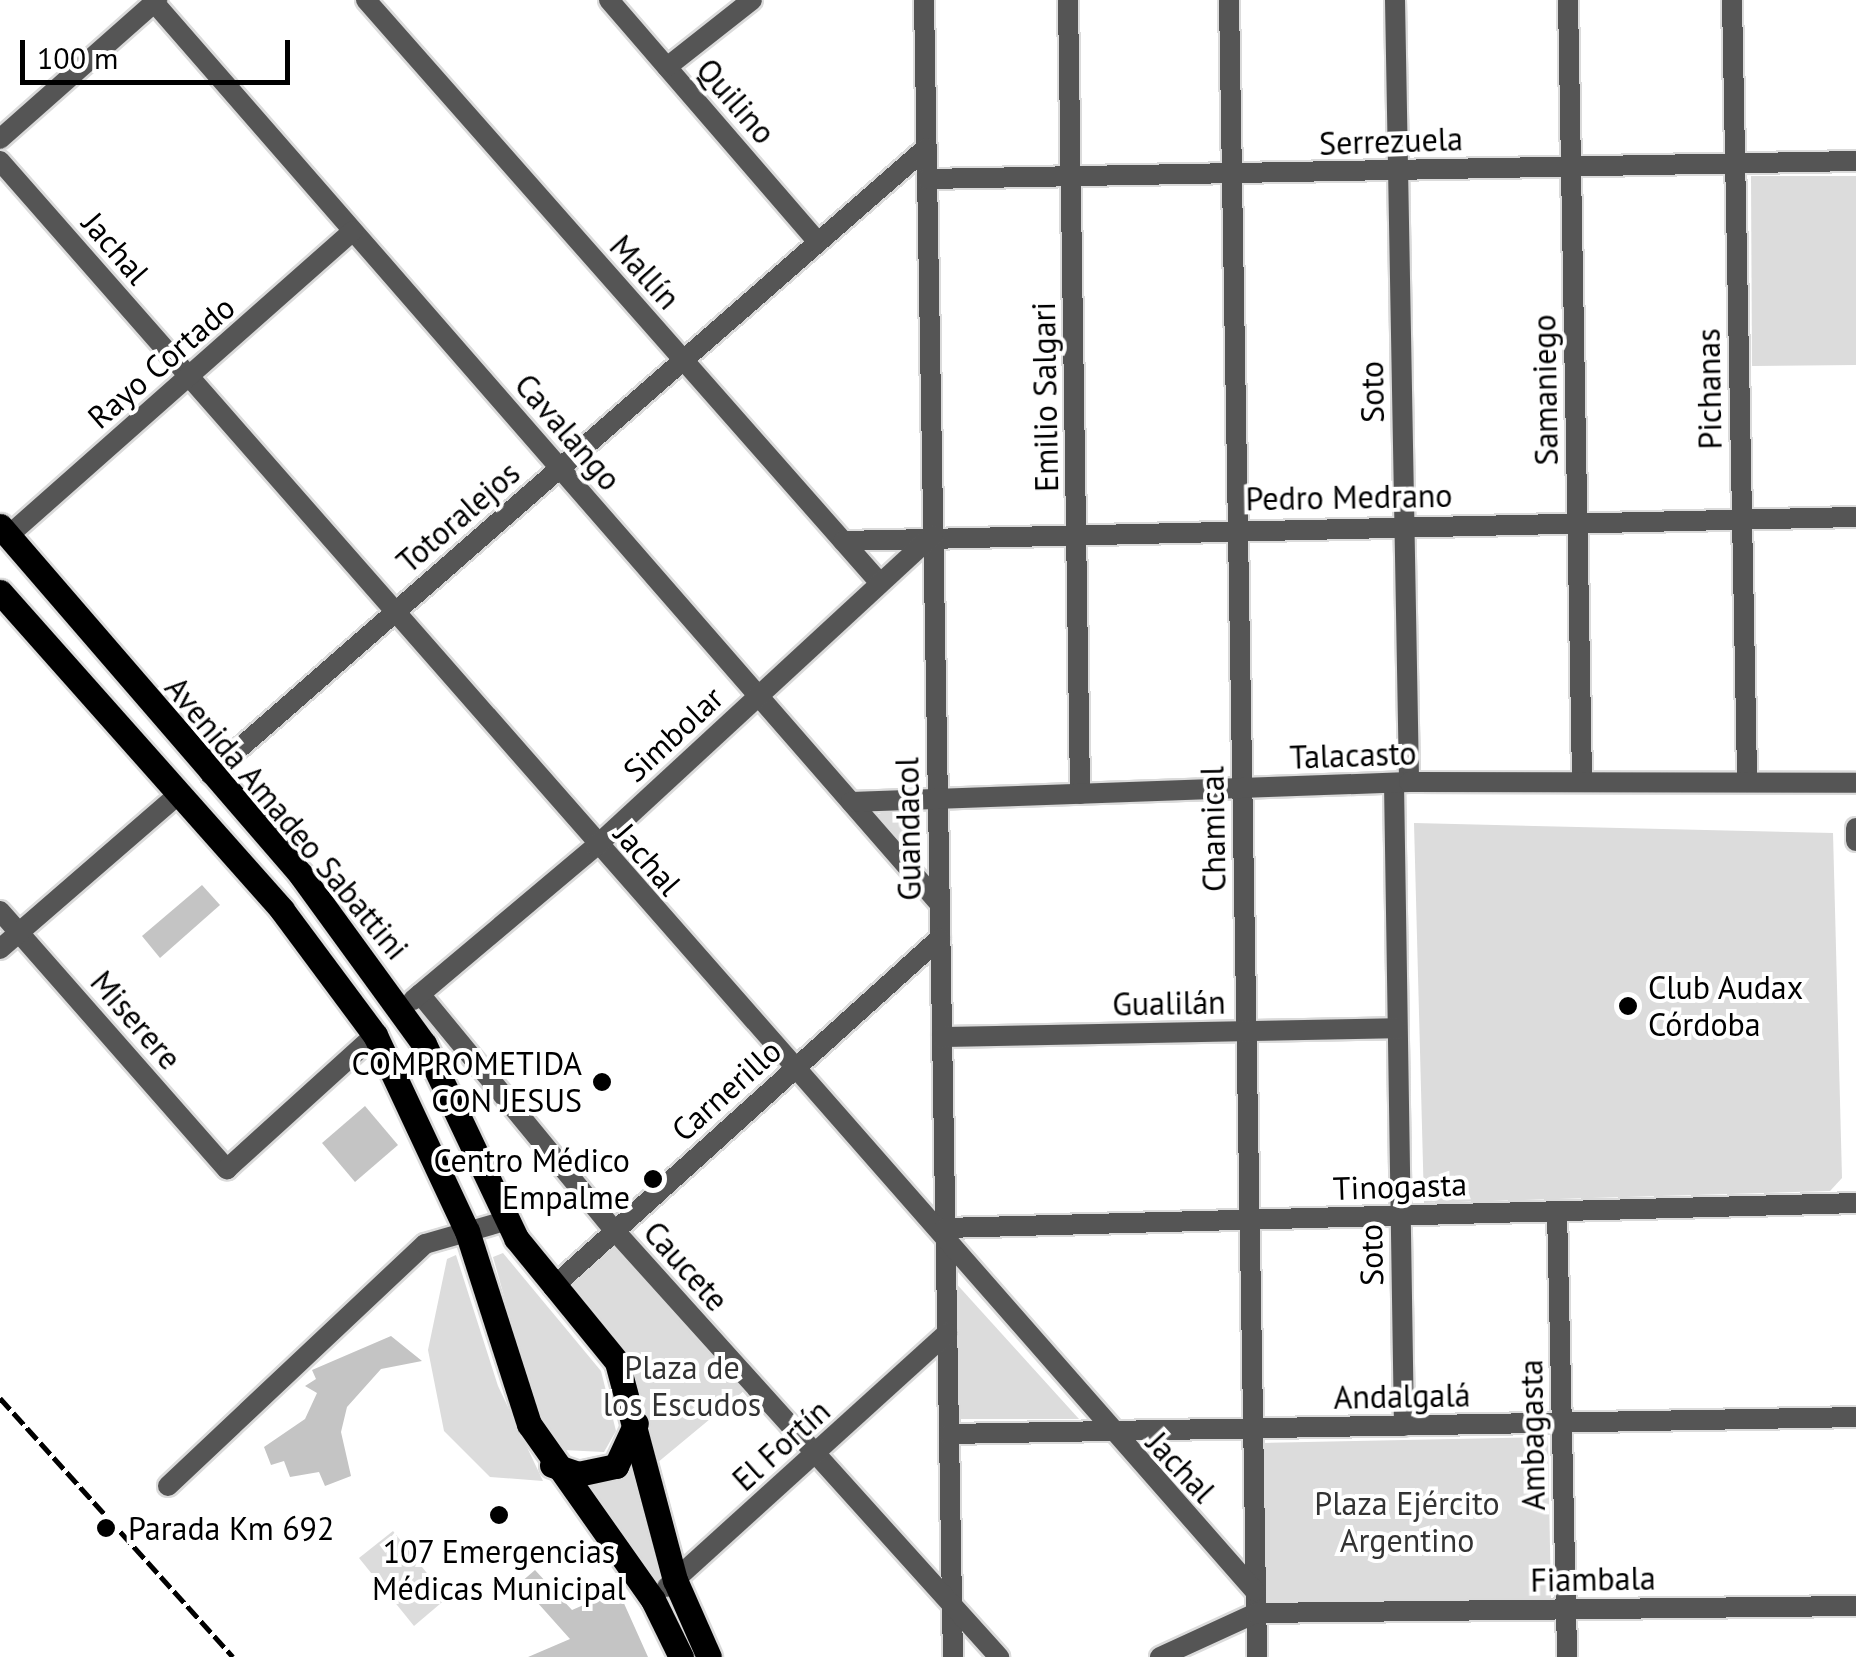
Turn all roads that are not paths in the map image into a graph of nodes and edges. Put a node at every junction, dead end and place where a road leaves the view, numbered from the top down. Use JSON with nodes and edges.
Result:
{"nodes":[{"id":1,"x":366,"y":0,"type":"edge"},
{"id":2,"x":609,"y":0,"type":"edge"},
{"id":3,"x":752,"y":0,"type":"edge"},
{"id":4,"x":924,"y":0,"type":"edge"},
{"id":5,"x":1068,"y":0,"type":"edge"},
{"id":6,"x":1229,"y":0,"type":"edge"},
{"id":7,"x":1395,"y":0,"type":"edge"},
{"id":8,"x":1568,"y":0,"type":"edge"},
{"id":9,"x":1732,"y":0,"type":"edge"},
{"id":10,"x":154,"y":1,"type":"edge"},
{"id":11,"x":668,"y":68,"type":"junction"},
{"id":12,"x":0,"y":139,"type":"edge"},
{"id":13,"x":926,"y":148,"type":"junction"},
{"id":14,"x":0,"y":161,"type":"edge"},
{"id":15,"x":1856,"y":161,"type":"edge"},
{"id":16,"x":1735,"y":162,"type":"junction"},
{"id":17,"x":1571,"y":165,"type":"junction"},
{"id":18,"x":1398,"y":171,"type":"junction"},
{"id":19,"x":1232,"y":176,"type":"junction"},
{"id":20,"x":927,"y":179,"type":"junction"},
{"id":21,"x":1071,"y":179,"type":"junction"},
{"id":22,"x":354,"y":231,"type":"junction"},
{"id":23,"x":818,"y":242,"type":"junction"},
{"id":24,"x":683,"y":360,"type":"junction"},
{"id":25,"x":189,"y":378,"type":"junction"},
{"id":26,"x":559,"y":468,"type":"junction"},
{"id":27,"x":1856,"y":517,"type":"edge"},
{"id":28,"x":1742,"y":519,"type":"junction"},
{"id":29,"x":1577,"y":522,"type":"junction"},
{"id":30,"x":1404,"y":526,"type":"junction"},
{"id":31,"x":1238,"y":529,"type":"junction"},
{"id":32,"x":4,"y":531,"type":"edge"},
{"id":33,"x":1077,"y":532,"type":"junction"},
{"id":34,"x":933,"y":535,"type":"junction"},
{"id":35,"x":843,"y":541,"type":"junction"},
{"id":36,"x":880,"y":584,"type":"junction"},
{"id":37,"x":0,"y":592,"type":"edge"},
{"id":38,"x":394,"y":613,"type":"junction"},
{"id":39,"x":758,"y":696,"type":"junction"},
{"id":40,"x":210,"y":774,"type":"junction"},
{"id":41,"x":1746,"y":777,"type":"junction"},
{"id":42,"x":1582,"y":780,"type":"junction"},
{"id":43,"x":1401,"y":783,"type":"junction"},
{"id":44,"x":1856,"y":783,"type":"edge"},
{"id":45,"x":1242,"y":788,"type":"junction"},
{"id":46,"x":1080,"y":794,"type":"junction"},
{"id":47,"x":178,"y":796,"type":"junction"},
{"id":48,"x":938,"y":799,"type":"junction"},
{"id":49,"x":851,"y":802,"type":"junction"},
{"id":50,"x":1856,"y":829,"type":"edge"},
{"id":51,"x":1856,"y":841,"type":"edge"},
{"id":52,"x":596,"y":846,"type":"junction"},
{"id":53,"x":939,"y":903,"type":"junction"},
{"id":54,"x":0,"y":910,"type":"edge"},
{"id":55,"x":19,"y":932,"type":"junction"},
{"id":56,"x":940,"y":938,"type":"junction"},
{"id":57,"x":0,"y":949,"type":"edge"},
{"id":58,"x":411,"y":1001,"type":"junction"},
{"id":59,"x":1397,"y":1028,"type":"junction"},
{"id":60,"x":1246,"y":1031,"type":"junction"},
{"id":61,"x":375,"y":1035,"type":"junction"},
{"id":62,"x":942,"y":1037,"type":"junction"},
{"id":63,"x":793,"y":1071,"type":"junction"},
{"id":64,"x":1856,"y":1203,"type":"edge"},
{"id":65,"x":1557,"y":1212,"type":"junction"},
{"id":66,"x":1400,"y":1216,"type":"junction"},
{"id":67,"x":508,"y":1220,"type":"junction"},
{"id":68,"x":1249,"y":1221,"type":"junction"},
{"id":69,"x":467,"y":1231,"type":"junction"},
{"id":70,"x":615,"y":1232,"type":"junction"},
{"id":71,"x":946,"y":1237,"type":"junction"},
{"id":72,"x":553,"y":1287,"type":"junction"},
{"id":73,"x":947,"y":1332,"type":"junction"},
{"id":74,"x":1856,"y":1417,"type":"edge"},
{"id":75,"x":636,"y":1422,"type":"junction"},
{"id":76,"x":1561,"y":1422,"type":"junction"},
{"id":77,"x":1404,"y":1426,"type":"junction"},
{"id":78,"x":1252,"y":1430,"type":"junction"},
{"id":79,"x":1108,"y":1431,"type":"junction"},
{"id":80,"x":949,"y":1434,"type":"junction"},
{"id":81,"x":816,"y":1454,"type":"junction"},
{"id":82,"x":552,"y":1465,"type":"junction"},
{"id":83,"x":168,"y":1486,"type":"dead end"},
{"id":84,"x":675,"y":1580,"type":"junction"},
{"id":85,"x":1255,"y":1592,"type":"junction"},
{"id":86,"x":653,"y":1600,"type":"junction"},
{"id":87,"x":952,"y":1604,"type":"junction"},
{"id":88,"x":1856,"y":1606,"type":"edge"},
{"id":89,"x":1566,"y":1609,"type":"junction"},
{"id":90,"x":1256,"y":1614,"type":"junction"},
{"id":91,"x":681,"y":1657,"type":"edge"},
{"id":92,"x":708,"y":1657,"type":"edge"},
{"id":93,"x":953,"y":1657,"type":"edge"},
{"id":94,"x":999,"y":1657,"type":"edge"},
{"id":95,"x":1160,"y":1657,"type":"edge"},
{"id":96,"x":1257,"y":1657,"type":"edge"},
{"id":97,"x":1567,"y":1657,"type":"edge"}],
"edges":[{"from":1,"to":24,"type":"street","name":"Mallín"},
{"from":2,"to":11,"type":"street","name":"Quilino"},
{"from":3,"to":11,"type":"street"},
{"from":4,"to":13,"type":"street","name":"Guandacol"},
{"from":5,"to":21,"type":"street","name":"Emilio Salgari"},
{"from":6,"to":19,"type":"street","name":"Chamical"},
{"from":7,"to":18,"type":"street","name":"Soto"},
{"from":8,"to":17,"type":"street","name":"Samaniego"},
{"from":9,"to":16,"type":"street","name":"Pichanas"},
{"from":10,"to":12,"type":"street"},
{"from":10,"to":22,"type":"street","name":"Cavalango"},
{"from":11,"to":23,"type":"street","name":"Quilino"},
{"from":13,"to":20,"type":"street","name":"Guandacol"},
{"from":13,"to":23,"type":"street","name":"Totoralejos"},
{"from":14,"to":25,"type":"street","name":"Jachal"},
{"from":15,"to":16,"type":"street","name":"Serrezuela"},
{"from":16,"to":17,"type":"street","name":"Serrezuela"},
{"from":16,"to":28,"type":"street","name":"Pichanas"},
{"from":17,"to":18,"type":"street","name":"Serrezuela"},
{"from":17,"to":29,"type":"street","name":"Samaniego"},
{"from":18,"to":19,"type":"street","name":"Serrezuela"},
{"from":18,"to":30,"type":"street","name":"Soto"},
{"from":19,"to":21,"type":"street","name":"Serrezuela"},
{"from":19,"to":31,"type":"street","name":"Chamical"},
{"from":20,"to":21,"type":"street","name":"Serrezuela"},
{"from":20,"to":34,"type":"street","name":"Guandacol"},
{"from":21,"to":33,"type":"street","name":"Emilio Salgari"},
{"from":22,"to":25,"type":"street","name":"Rayo Cortado"},
{"from":22,"to":26,"type":"street","name":"Cavalango"},
{"from":23,"to":24,"type":"street","name":"Totoralejos"},
{"from":24,"to":26,"type":"street","name":"Totoralejos"},
{"from":24,"to":35,"type":"street","name":"Mallín"},
{"from":25,"to":32,"type":"street","name":"Rayo Cortado"},
{"from":25,"to":38,"type":"street","name":"Jachal"},
{"from":26,"to":38,"type":"street","name":"Totoralejos"},
{"from":26,"to":39,"type":"street","name":"Cavalango"},
{"from":27,"to":28,"type":"street","name":"Pedro Medrano"},
{"from":28,"to":29,"type":"street","name":"Pedro Medrano"},
{"from":28,"to":41,"type":"street","name":"Pichanas"},
{"from":29,"to":30,"type":"street","name":"Pedro Medrano"},
{"from":29,"to":42,"type":"street","name":"Samaniego"},
{"from":30,"to":31,"type":"street","name":"Pedro Medrano"},
{"from":30,"to":43,"type":"street","name":"Soto"},
{"from":31,"to":33,"type":"street","name":"Pedro Medrano"},
{"from":31,"to":45,"type":"street","name":"Chamical"},
{"from":32,"to":40,"type":"main road","name":"Avenida Amadeo Sabattini"},
{"from":33,"to":34,"type":"street","name":"Pedro Medrano"},
{"from":33,"to":46,"type":"street","name":"Emilio Salgari"},
{"from":34,"to":35,"type":"street","name":"Pedro Medrano"},
{"from":34,"to":36,"type":"street","name":"Simbolar"},
{"from":34,"to":48,"type":"street","name":"Guandacol"},
{"from":35,"to":36,"type":"street","name":"Mallín"},
{"from":36,"to":39,"type":"street","name":"Simbolar"},
{"from":37,"to":47,"type":"main road","name":"Avenida Amadeo Sabattini"},
{"from":38,"to":40,"type":"street","name":"Totoralejos"},
{"from":38,"to":52,"type":"street","name":"Jachal"},
{"from":39,"to":49,"type":"street","name":"Cavalango"},
{"from":39,"to":52,"type":"street","name":"Simbolar"},
{"from":40,"to":58,"type":"main road","name":"Avenida Amadeo Sabattini"},
{"from":41,"to":42,"type":"street","name":"Talacasto"},
{"from":41,"to":44,"type":"street","name":"Talacasto"},
{"from":42,"to":43,"type":"street","name":"Talacasto"},
{"from":43,"to":45,"type":"street","name":"Talacasto"},
{"from":43,"to":59,"type":"street","name":"Soto"},
{"from":45,"to":46,"type":"street","name":"Talacasto"},
{"from":45,"to":60,"type":"street","name":"Chamical"},
{"from":46,"to":48,"type":"street","name":"Talacasto"},
{"from":47,"to":55,"type":"street"},
{"from":47,"to":61,"type":"main road","name":"Avenida Amadeo Sabattini"},
{"from":48,"to":49,"type":"street","name":"Talacasto"},
{"from":48,"to":53,"type":"street","name":"Guandacol"},
{"from":49,"to":53,"type":"street","name":"Cavalango"},
{"from":50,"to":51,"type":"street"},
{"from":52,"to":58,"type":"street","name":"Simbolar"},
{"from":52,"to":63,"type":"street","name":"Jachal"},
{"from":53,"to":56,"type":"street","name":"Guandacol"},
{"from":54,"to":55,"type":"street","name":"Miserere"},
{"from":55,"to":57,"type":"street"},
{"from":55,"to":61,"type":"street","name":"Miserere"},
{"from":56,"to":62,"type":"street","name":"Guandacol"},
{"from":56,"to":63,"type":"street","name":"Carnerillo"},
{"from":58,"to":67,"type":"main road","name":"Avenida Amadeo Sabattini"},
{"from":58,"to":70,"type":"street","name":"Caucete"},
{"from":59,"to":60,"type":"street","name":"Gualilán"},
{"from":59,"to":66,"type":"street","name":"Soto"},
{"from":60,"to":62,"type":"street","name":"Gualilán"},
{"from":60,"to":68,"type":"street","name":"Chamical"},
{"from":61,"to":69,"type":"main road","name":"Avenida Amadeo Sabattini"},
{"from":62,"to":71,"type":"street","name":"Guandacol"},
{"from":63,"to":70,"type":"street","name":"Carnerillo"},
{"from":63,"to":71,"type":"street","name":"Jachal"},
{"from":64,"to":65,"type":"street","name":"Tinogasta"},
{"from":65,"to":66,"type":"street","name":"Tinogasta"},
{"from":65,"to":76,"type":"street","name":"Ambagasta"},
{"from":66,"to":68,"type":"street","name":"Tinogasta"},
{"from":66,"to":77,"type":"street","name":"Soto"},
{"from":67,"to":69,"type":"street"},
{"from":67,"to":72,"type":"main road","name":"Avenida Amadeo Sabattini"},
{"from":68,"to":71,"type":"street","name":"Tinogasta"},
{"from":68,"to":78,"type":"street","name":"Chamical"},
{"from":69,"to":82,"type":"main road","name":"Avenida Amadeo Sabattini"},
{"from":69,"to":83,"type":"street"},
{"from":70,"to":72,"type":"street","name":"Carnerillo"},
{"from":70,"to":81,"type":"street","name":"Caucete"},
{"from":71,"to":73,"type":"street","name":"Guandacol"},
{"from":71,"to":79,"type":"street","name":"Jachal"},
{"from":72,"to":75,"type":"main road","name":"Avenida Amadeo Sabattini"},
{"from":73,"to":80,"type":"street","name":"Guandacol"},
{"from":73,"to":81,"type":"street","name":"El Fortín"},
{"from":74,"to":76,"type":"street","name":"Andalgalá"},
{"from":75,"to":82,"type":"main road"},
{"from":75,"to":84,"type":"main road","name":"Avenida Amadeo Sabattini"},
{"from":76,"to":77,"type":"street","name":"Andalgalá"},
{"from":76,"to":89,"type":"street","name":"Ambagasta"},
{"from":77,"to":78,"type":"street","name":"Andalgalá"},
{"from":78,"to":79,"type":"street","name":"Andalgalá"},
{"from":78,"to":85,"type":"street","name":"Chamical"},
{"from":79,"to":80,"type":"street","name":"Andalgalá"},
{"from":79,"to":85,"type":"street","name":"Jachal"},
{"from":80,"to":87,"type":"street","name":"Guandacol"},
{"from":81,"to":84,"type":"street","name":"El Fortín"},
{"from":81,"to":87,"type":"street","name":"Caucete"},
{"from":82,"to":86,"type":"main road","name":"Avenida Amadeo Sabattini"},
{"from":84,"to":86,"type":"street","name":"El Fortín"},
{"from":84,"to":92,"type":"main road","name":"Avenida Amadeo Sabattini"},
{"from":85,"to":90,"type":"street","name":"Chamical"},
{"from":86,"to":91,"type":"main road","name":"Avenida Amadeo Sabattini"},
{"from":87,"to":93,"type":"street","name":"Guandacol"},
{"from":87,"to":94,"type":"street","name":"Caucete"},
{"from":88,"to":89,"type":"street","name":"Fiambala"},
{"from":89,"to":90,"type":"street","name":"Fiambala"},
{"from":89,"to":97,"type":"street","name":"Ambagasta"},
{"from":90,"to":95,"type":"street","name":"Fiambala"},
{"from":90,"to":96,"type":"street","name":"Chamical"}]}
